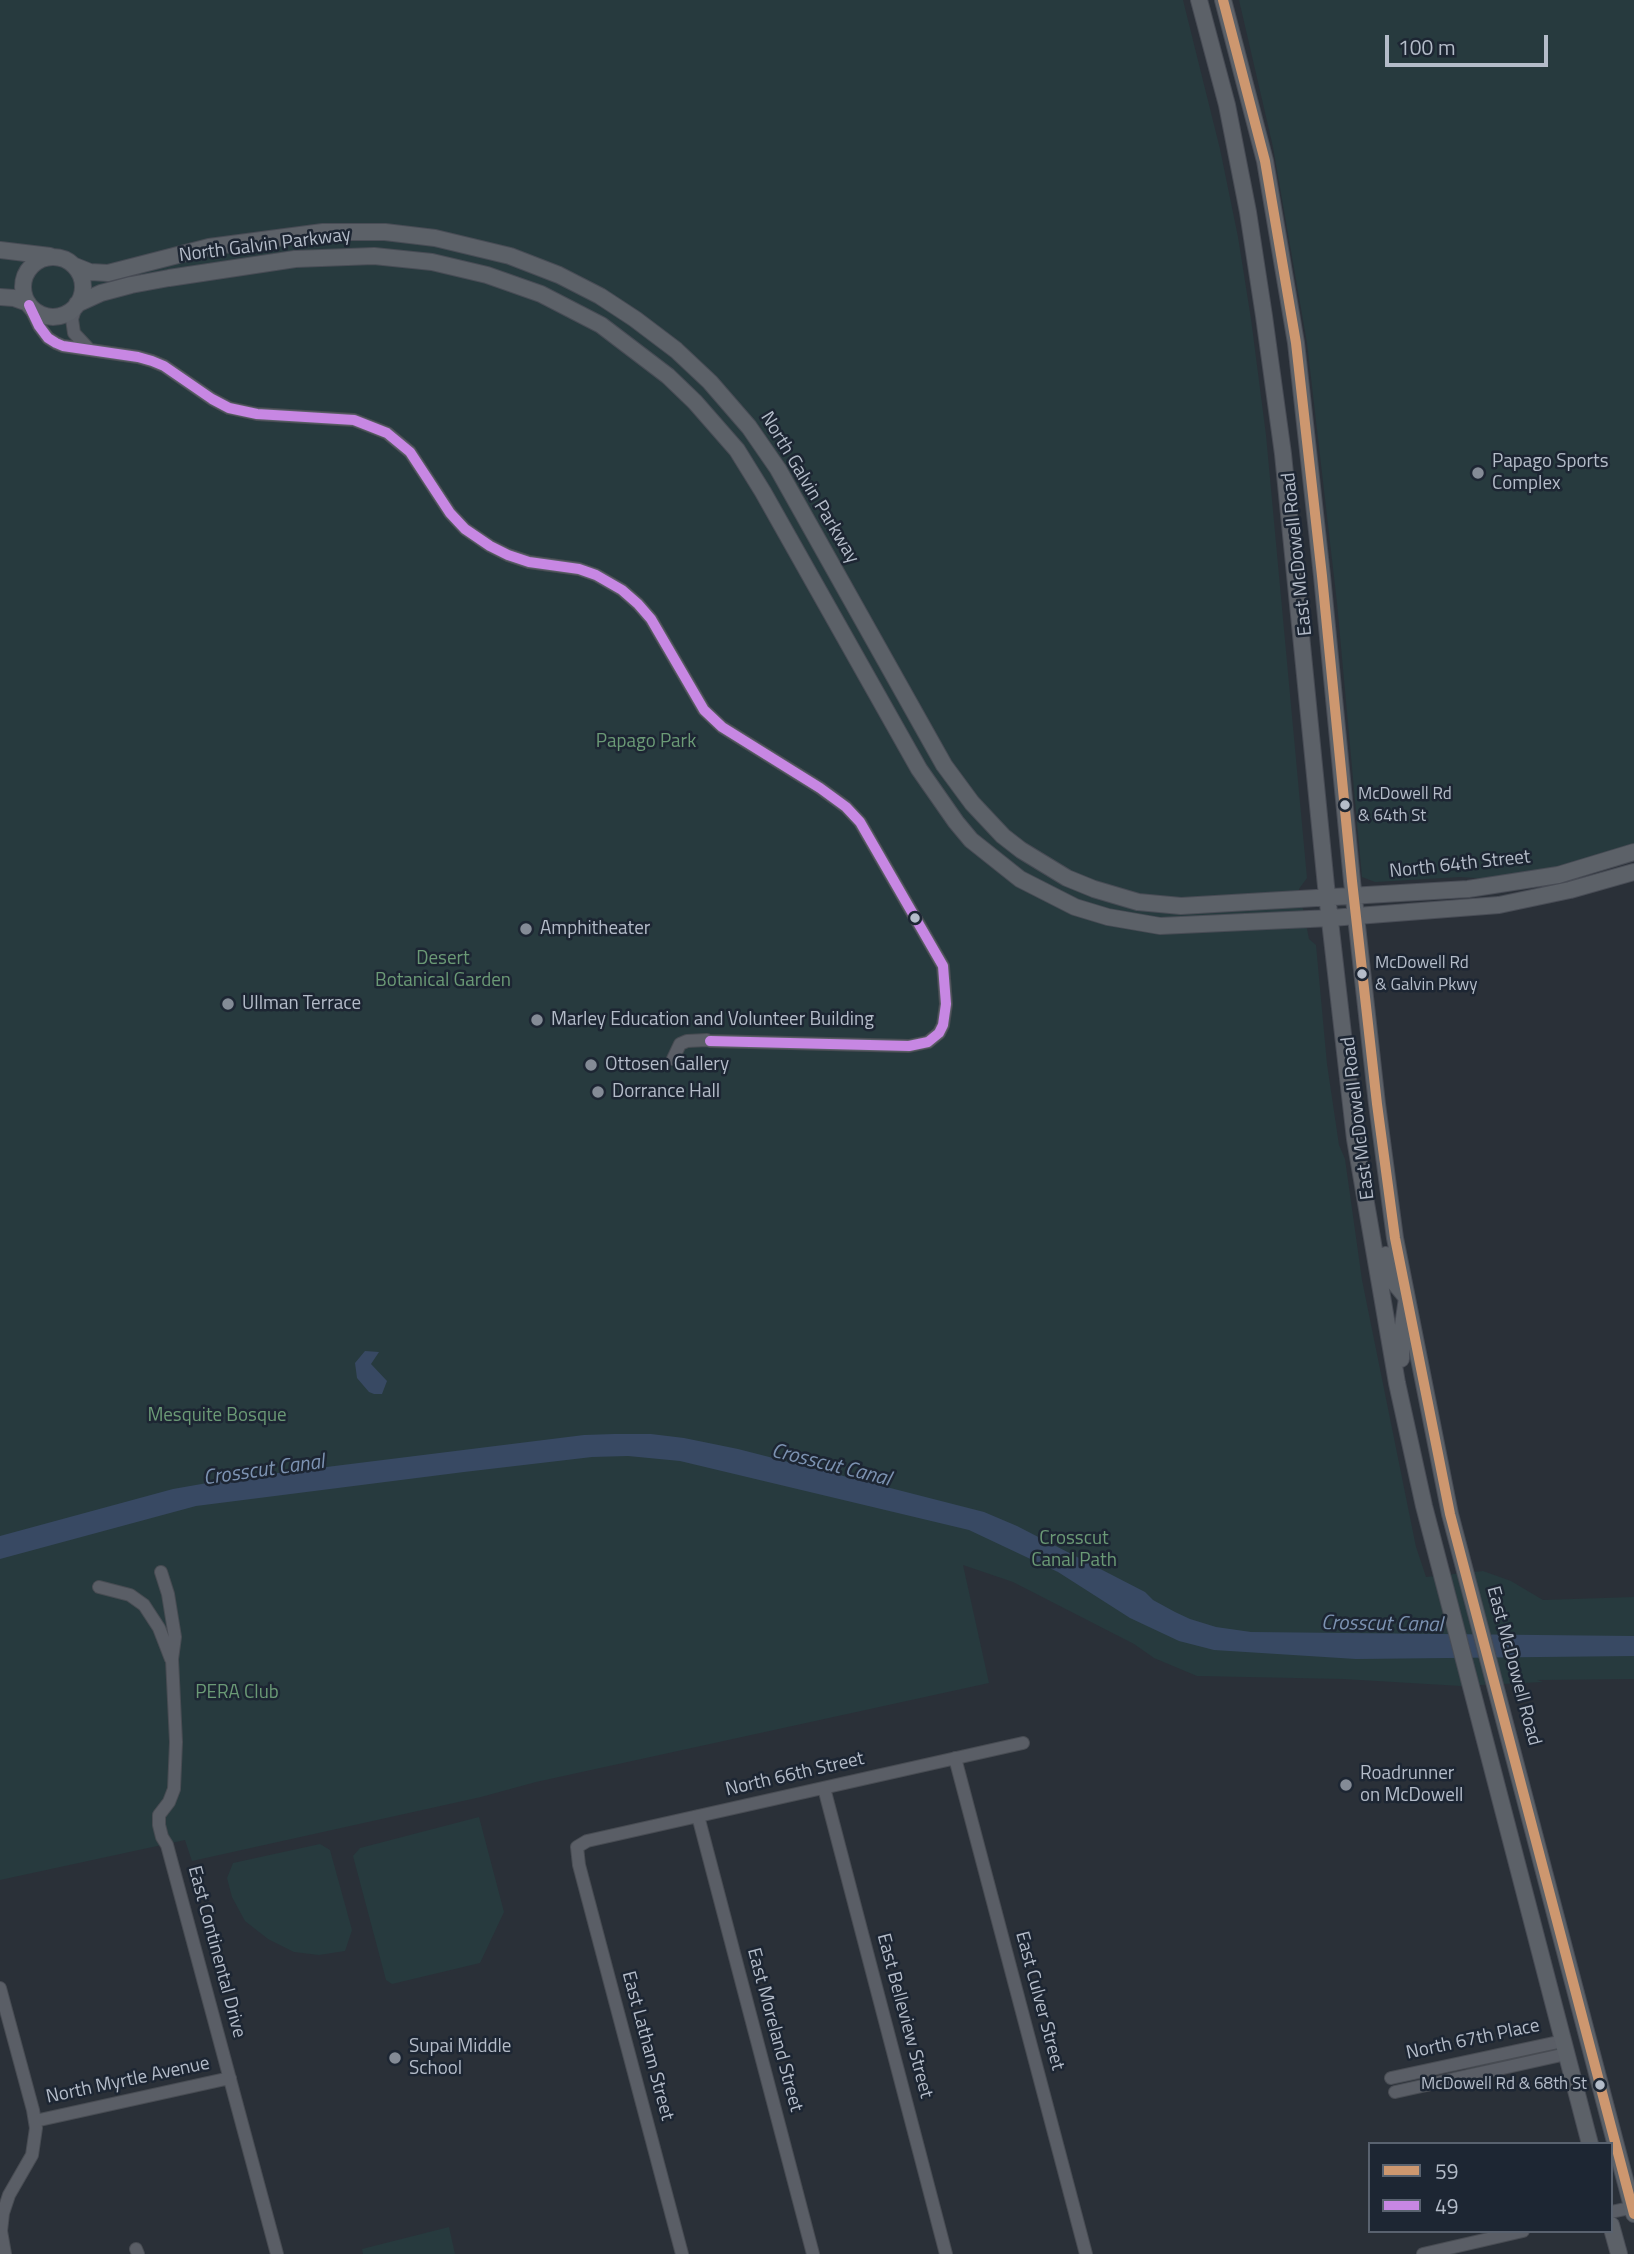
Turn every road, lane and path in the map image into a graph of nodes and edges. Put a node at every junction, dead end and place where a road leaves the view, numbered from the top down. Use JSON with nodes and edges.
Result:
{"nodes":[{"id":1,"x":1199,"y":0,"type":"edge"},
{"id":2,"x":1223,"y":0,"type":"edge"},
{"id":3,"x":0,"y":250,"type":"edge"},
{"id":4,"x":54,"y":257,"type":"junction"},
{"id":5,"x":75,"y":266,"type":"junction"},
{"id":6,"x":0,"y":298,"type":"edge"},
{"id":7,"x":29,"y":304,"type":"junction"},
{"id":8,"x":76,"y":305,"type":"junction"},
{"id":9,"x":89,"y":349,"type":"junction"},
{"id":10,"x":1634,"y":852,"type":"edge"},
{"id":11,"x":1602,"y":863,"type":"junction"},
{"id":12,"x":1634,"y":872,"type":"edge"},
{"id":13,"x":1607,"y":880,"type":"junction"},
{"id":14,"x":1354,"y":896,"type":"junction"},
{"id":15,"x":1328,"y":898,"type":"junction"},
{"id":16,"x":1357,"y":916,"type":"junction"},
{"id":17,"x":1331,"y":918,"type":"junction"},
{"id":18,"x":673,"y":1059,"type":"dead end"},
{"id":19,"x":1363,"y":1183,"type":"junction"},
{"id":20,"x":1407,"y":1298,"type":"junction"},
{"id":21,"x":1402,"y":1408,"type":"junction"},
{"id":22,"x":161,"y":1572,"type":"dead end"},
{"id":23,"x":99,"y":1587,"type":"dead end"},
{"id":24,"x":172,"y":1659,"type":"junction"},
{"id":25,"x":1023,"y":1743,"type":"dead end"},
{"id":26,"x":955,"y":1758,"type":"junction"},
{"id":27,"x":824,"y":1788,"type":"junction"},
{"id":28,"x":698,"y":1816,"type":"junction"},
{"id":29,"x":577,"y":1847,"type":"joint"},
{"id":30,"x":0,"y":1988,"type":"edge"},
{"id":31,"x":1580,"y":2008,"type":"junction"},
{"id":32,"x":1555,"y":2015,"type":"junction"},
{"id":33,"x":1564,"y":2047,"type":"junction"},
{"id":34,"x":230,"y":2078,"type":"junction"},
{"id":35,"x":1391,"y":2078,"type":"dead end"},
{"id":36,"x":1395,"y":2092,"type":"dead end"},
{"id":37,"x":35,"y":2122,"type":"junction"},
{"id":38,"x":1589,"y":2142,"type":"edge"},
{"id":39,"x":1633,"y":2209,"type":"edge"},
{"id":40,"x":1613,"y":2212,"type":"edge"},
{"id":41,"x":1613,"y":2232,"type":"edge"},
{"id":42,"x":1514,"y":2233,"type":"edge"},
{"id":43,"x":5,"y":2254,"type":"edge"},
{"id":44,"x":277,"y":2254,"type":"edge"},
{"id":45,"x":682,"y":2254,"type":"edge"},
{"id":46,"x":813,"y":2254,"type":"edge"},
{"id":47,"x":946,"y":2254,"type":"edge"},
{"id":48,"x":1086,"y":2254,"type":"edge"},
{"id":49,"x":1423,"y":2254,"type":"edge"},
{"id":50,"x":1619,"y":2254,"type":"edge"}],
"edges":[{"from":1,"to":15,"type":"main road","name":"East McDowell Road"},
{"from":2,"to":14,"type":"main road","name":"East McDowell Road"},
{"from":3,"to":4,"type":"main road"},
{"from":4,"to":5,"type":"main road"},
{"from":4,"to":7,"type":"main road"},
{"from":5,"to":8,"type":"main road"},
{"from":5,"to":15,"type":"main road","name":"North Galvin Parkway"},
{"from":6,"to":7,"type":"main road"},
{"from":7,"to":8,"type":"main road"},
{"from":7,"to":9,"type":"street"},
{"from":8,"to":9,"type":"street"},
{"from":8,"to":17,"type":"main road","name":"North Galvin Parkway"},
{"from":9,"to":18,"type":"street"},
{"from":10,"to":11,"type":"main road","name":"North 64th Street"},
{"from":11,"to":13,"type":"main road"},
{"from":11,"to":14,"type":"main road","name":"North 64th Street"},
{"from":12,"to":13,"type":"main road"},
{"from":13,"to":16,"type":"main road"},
{"from":14,"to":15,"type":"main road","name":"North 64th Street"},
{"from":14,"to":16,"type":"main road","name":"East McDowell Road"},
{"from":15,"to":17,"type":"main road","name":"East McDowell Road"},
{"from":16,"to":17,"type":"main road"},
{"from":16,"to":20,"type":"main road","name":"East McDowell Road"},
{"from":17,"to":19,"type":"main road","name":"East McDowell Road"},
{"from":19,"to":20,"type":"main road"},
{"from":19,"to":21,"type":"main road","name":"East McDowell Road"},
{"from":20,"to":21,"type":"main road"},
{"from":20,"to":31,"type":"main road","name":"East McDowell Road"},
{"from":21,"to":32,"type":"main road","name":"East McDowell Road"},
{"from":22,"to":24,"type":"street","name":"East Continental Drive"},
{"from":23,"to":24,"type":"street","name":"East Continental Drive"},
{"from":24,"to":34,"type":"street","name":"East Continental Drive"},
{"from":25,"to":26,"type":"street","name":"North 66th Street"},
{"from":26,"to":27,"type":"street","name":"North 66th Street"},
{"from":26,"to":48,"type":"street","name":"East Culver Street"},
{"from":27,"to":28,"type":"street","name":"North 66th Street"},
{"from":27,"to":47,"type":"street","name":"East Belleview Street"},
{"from":28,"to":29,"type":"street","name":"North 66th Street"},
{"from":28,"to":46,"type":"street","name":"East Moreland Street"},
{"from":29,"to":45,"type":"street","name":"East Latham Street"},
{"from":30,"to":37,"type":"street"},
{"from":31,"to":32,"type":"main road"},
{"from":31,"to":39,"type":"main road","name":"East McDowell Road"},
{"from":32,"to":33,"type":"main road","name":"East McDowell Road"},
{"from":33,"to":35,"type":"street","name":"North 67th Place"},
{"from":33,"to":36,"type":"street","name":"North 67th Place"},
{"from":33,"to":38,"type":"main road","name":"East McDowell Road"},
{"from":34,"to":37,"type":"street","name":"North Myrtle Avenue"},
{"from":34,"to":44,"type":"street","name":"East Continental Drive"},
{"from":37,"to":43,"type":"street"},
{"from":39,"to":40,"type":"street"},
{"from":41,"to":50,"type":"main road"},
{"from":42,"to":49,"type":"street"}]}
